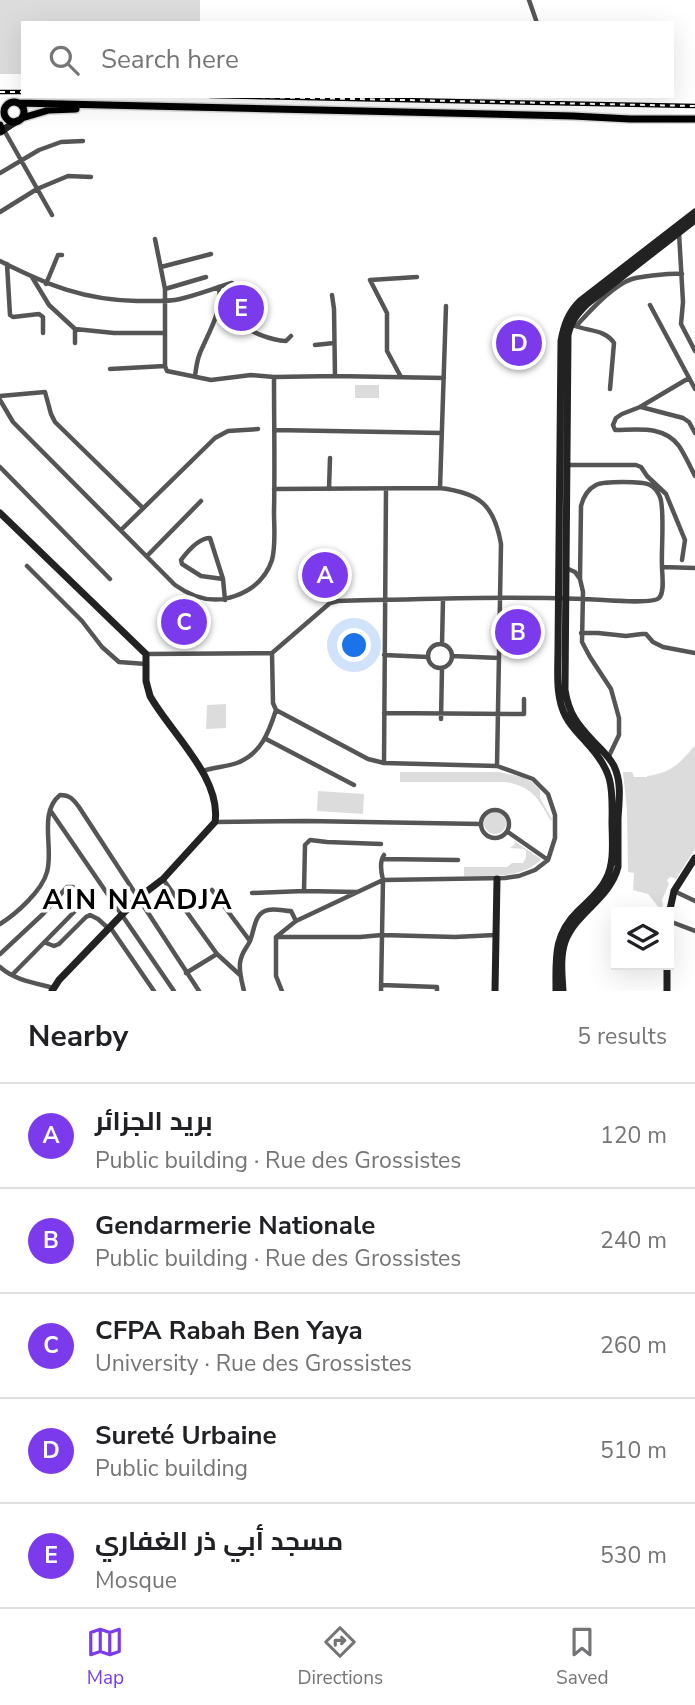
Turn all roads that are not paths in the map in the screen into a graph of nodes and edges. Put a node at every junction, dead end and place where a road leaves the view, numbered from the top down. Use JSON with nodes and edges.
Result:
{"nodes":[{"id":1,"x":528,"y":0,"type":"edge"},
{"id":2,"x":536,"y":21,"type":"edge"},
{"id":3,"x":18,"y":103,"type":"junction"},
{"id":4,"x":4,"y":104,"type":"edge"},
{"id":5,"x":138,"y":108,"type":"junction"},
{"id":6,"x":4,"y":115,"type":"edge"},
{"id":7,"x":19,"y":120,"type":"junction"},
{"id":8,"x":695,"y":121,"type":"edge"},
{"id":9,"x":1,"y":130,"type":"edge"},
{"id":10,"x":83,"y":141,"type":"dead end"},
{"id":11,"x":21,"y":159,"type":"junction"},
{"id":12,"x":0,"y":173,"type":"edge"},
{"id":13,"x":91,"y":177,"type":"dead end"},
{"id":14,"x":37,"y":189,"type":"junction"},
{"id":15,"x":0,"y":212,"type":"edge"},
{"id":16,"x":695,"y":212,"type":"edge"},
{"id":17,"x":52,"y":215,"type":"dead end"},
{"id":18,"x":695,"y":220,"type":"edge"},
{"id":19,"x":678,"y":233,"type":"junction"},
{"id":20,"x":155,"y":239,"type":"dead end"},
{"id":21,"x":211,"y":254,"type":"dead end"},
{"id":22,"x":62,"y":255,"type":"dead end"},
{"id":23,"x":0,"y":261,"type":"edge"},
{"id":24,"x":7,"y":264,"type":"junction"},
{"id":25,"x":161,"y":267,"type":"junction"},
{"id":26,"x":682,"y":274,"type":"junction"},
{"id":27,"x":32,"y":276,"type":"junction"},
{"id":28,"x":206,"y":277,"type":"dead end"},
{"id":29,"x":417,"y":277,"type":"dead end"},
{"id":30,"x":232,"y":283,"type":"dead end"},
{"id":31,"x":46,"y":284,"type":"junction"},
{"id":32,"x":218,"y":287,"type":"junction"},
{"id":33,"x":164,"y":289,"type":"junction"},
{"id":34,"x":332,"y":295,"type":"dead end"},
{"id":35,"x":163,"y":301,"type":"junction"},
{"id":36,"x":650,"y":305,"type":"dead end"},
{"id":37,"x":446,"y":306,"type":"dead end"},
{"id":38,"x":217,"y":311,"type":"junction"},
{"id":39,"x":569,"y":325,"type":"junction"},
{"id":40,"x":75,"y":329,"type":"junction"},
{"id":41,"x":43,"y":332,"type":"dead end"},
{"id":42,"x":164,"y":333,"type":"junction"},
{"id":43,"x":291,"y":336,"type":"dead end"},
{"id":44,"x":75,"y":343,"type":"dead end"},
{"id":45,"x":334,"y":343,"type":"junction"},
{"id":46,"x":315,"y":345,"type":"dead end"},
{"id":47,"x":695,"y":351,"type":"edge"},
{"id":48,"x":164,"y":366,"type":"junction"},
{"id":49,"x":110,"y":369,"type":"dead end"},
{"id":50,"x":195,"y":376,"type":"junction"},
{"id":51,"x":335,"y":376,"type":"junction"},
{"id":52,"x":274,"y":377,"type":"junction"},
{"id":53,"x":401,"y":377,"type":"junction"},
{"id":54,"x":444,"y":378,"type":"junction"},
{"id":55,"x":691,"y":378,"type":"edge"},
{"id":56,"x":610,"y":389,"type":"dead end"},
{"id":57,"x":695,"y":389,"type":"edge"},
{"id":58,"x":0,"y":398,"type":"edge"},
{"id":59,"x":640,"y":407,"type":"junction"},
{"id":60,"x":258,"y":429,"type":"dead end"},
{"id":61,"x":274,"y":430,"type":"junction"},
{"id":62,"x":442,"y":433,"type":"junction"},
{"id":63,"x":695,"y":433,"type":"edge"},
{"id":64,"x":330,"y":458,"type":"dead end"},
{"id":65,"x":566,"y":465,"type":"junction"},
{"id":66,"x":0,"y":467,"type":"edge"},
{"id":67,"x":695,"y":476,"type":"edge"},
{"id":68,"x":329,"y":488,"type":"junction"},
{"id":69,"x":440,"y":488,"type":"junction"},
{"id":70,"x":274,"y":489,"type":"junction"},
{"id":71,"x":386,"y":489,"type":"junction"},
{"id":72,"x":201,"y":501,"type":"dead end"},
{"id":73,"x":143,"y":508,"type":"junction"},
{"id":74,"x":0,"y":513,"type":"edge"},
{"id":75,"x":121,"y":530,"type":"junction"},
{"id":76,"x":147,"y":556,"type":"junction"},
{"id":77,"x":682,"y":560,"type":"dead end"},
{"id":78,"x":27,"y":566,"type":"dead end"},
{"id":79,"x":662,"y":567,"type":"junction"},
{"id":80,"x":566,"y":568,"type":"junction"},
{"id":81,"x":695,"y":568,"type":"edge"},
{"id":82,"x":110,"y":579,"type":"dead end"},
{"id":83,"x":223,"y":579,"type":"junction"},
{"id":84,"x":580,"y":579,"type":"junction"},
{"id":85,"x":499,"y":598,"type":"junction"},
{"id":86,"x":562,"y":599,"type":"junction"},
{"id":87,"x":583,"y":599,"type":"junction"},
{"id":88,"x":225,"y":600,"type":"junction"},
{"id":89,"x":384,"y":600,"type":"junction"},
{"id":90,"x":443,"y":600,"type":"junction"},
{"id":91,"x":581,"y":634,"type":"junction"},
{"id":92,"x":442,"y":644,"type":"junction"},
{"id":93,"x":272,"y":653,"type":"junction"},
{"id":94,"x":695,"y":653,"type":"edge"},
{"id":95,"x":146,"y":654,"type":"junction"},
{"id":96,"x":384,"y":655,"type":"junction"},
{"id":97,"x":452,"y":656,"type":"junction"},
{"id":98,"x":428,"y":657,"type":"junction"},
{"id":99,"x":499,"y":658,"type":"junction"},
{"id":100,"x":146,"y":664,"type":"junction"},
{"id":101,"x":442,"y":668,"type":"junction"},
{"id":102,"x":524,"y":699,"type":"dead end"},
{"id":103,"x":276,"y":710,"type":"junction"},
{"id":104,"x":384,"y":713,"type":"junction"},
{"id":105,"x":499,"y":713,"type":"junction"},
{"id":106,"x":441,"y":716,"type":"junction"},
{"id":107,"x":265,"y":739,"type":"junction"},
{"id":108,"x":608,"y":757,"type":"junction"},
{"id":109,"x":384,"y":763,"type":"junction"},
{"id":110,"x":497,"y":766,"type":"junction"},
{"id":111,"x":202,"y":771,"type":"junction"},
{"id":112,"x":354,"y":785,"type":"dead end"},
{"id":113,"x":49,"y":808,"type":"junction"},
{"id":114,"x":215,"y":822,"type":"junction"},
{"id":115,"x":481,"y":824,"type":"junction"},
{"id":116,"x":508,"y":832,"type":"junction"},
{"id":117,"x":381,"y":844,"type":"dead end"},
{"id":118,"x":695,"y":858,"type":"edge"},
{"id":119,"x":458,"y":860,"type":"dead end"},
{"id":120,"x":548,"y":860,"type":"junction"},
{"id":121,"x":163,"y":879,"type":"junction"},
{"id":122,"x":497,"y":879,"type":"junction"},
{"id":123,"x":383,"y":880,"type":"junction"},
{"id":124,"x":212,"y":890,"type":"dead end"},
{"id":125,"x":304,"y":891,"type":"junction"},
{"id":126,"x":674,"y":891,"type":"junction"},
{"id":127,"x":359,"y":892,"type":"junction"},
{"id":128,"x":253,"y":893,"type":"dead end"},
{"id":129,"x":138,"y":898,"type":"junction"},
{"id":130,"x":695,"y":901,"type":"edge"},
{"id":131,"x":671,"y":907,"type":"edge"},
{"id":132,"x":122,"y":914,"type":"junction"},
{"id":133,"x":296,"y":921,"type":"junction"},
{"id":134,"x":674,"y":923,"type":"edge"},
{"id":135,"x":0,"y":924,"type":"edge"},
{"id":136,"x":109,"y":928,"type":"junction"},
{"id":137,"x":695,"y":931,"type":"edge"},
{"id":138,"x":382,"y":935,"type":"junction"},
{"id":139,"x":495,"y":935,"type":"junction"},
{"id":140,"x":276,"y":937,"type":"junction"},
{"id":141,"x":250,"y":941,"type":"junction"},
{"id":142,"x":46,"y":942,"type":"junction"},
{"id":143,"x":0,"y":954,"type":"edge"},
{"id":144,"x":217,"y":954,"type":"junction"},
{"id":145,"x":0,"y":967,"type":"edge"},
{"id":146,"x":667,"y":970,"type":"edge"},
{"id":147,"x":186,"y":973,"type":"junction"},
{"id":148,"x":12,"y":975,"type":"junction"},
{"id":149,"x":240,"y":976,"type":"junction"},
{"id":150,"x":381,"y":988,"type":"edge"},
{"id":151,"x":53,"y":989,"type":"edge"},
{"id":152,"x":155,"y":991,"type":"edge"},
{"id":153,"x":174,"y":991,"type":"edge"},
{"id":154,"x":199,"y":991,"type":"edge"},
{"id":155,"x":244,"y":991,"type":"edge"},
{"id":156,"x":282,"y":991,"type":"edge"},
{"id":157,"x":437,"y":991,"type":"edge"},
{"id":158,"x":495,"y":991,"type":"edge"},
{"id":159,"x":556,"y":991,"type":"edge"},
{"id":160,"x":563,"y":991,"type":"edge"},
{"id":161,"x":667,"y":991,"type":"edge"}],
"edges":[{"from":1,"to":2,"type":"street"},
{"from":3,"to":4,"type":"main road"},
{"from":3,"to":5,"type":"main road"},
{"from":3,"to":7,"type":"main road"},
{"from":4,"to":6,"type":"main road"},
{"from":5,"to":7,"type":"main road"},
{"from":5,"to":8,"type":"main road"},
{"from":6,"to":7,"type":"main road"},
{"from":6,"to":9,"type":"main road"},
{"from":7,"to":9,"type":"main road"},
{"from":9,"to":11,"type":"street"},
{"from":10,"to":11,"type":"street"},
{"from":11,"to":12,"type":"street"},
{"from":11,"to":14,"type":"street"},
{"from":13,"to":14,"type":"street"},
{"from":14,"to":15,"type":"street"},
{"from":14,"to":17,"type":"street"},
{"from":16,"to":39,"type":"main road"},
{"from":18,"to":19,"type":"main road"},
{"from":19,"to":26,"type":"street"},
{"from":19,"to":39,"type":"main road"},
{"from":20,"to":25,"type":"street"},
{"from":21,"to":25,"type":"street"},
{"from":22,"to":31,"type":"street"},
{"from":23,"to":24,"type":"street"},
{"from":24,"to":27,"type":"street"},
{"from":24,"to":41,"type":"street"},
{"from":25,"to":33,"type":"street"},
{"from":26,"to":39,"type":"street"},
{"from":26,"to":47,"type":"street"},
{"from":27,"to":31,"type":"street"},
{"from":27,"to":40,"type":"street"},
{"from":28,"to":33,"type":"street"},
{"from":29,"to":53,"type":"street"},
{"from":30,"to":32,"type":"street"},
{"from":31,"to":35,"type":"street"},
{"from":32,"to":35,"type":"street"},
{"from":32,"to":38,"type":"street"},
{"from":33,"to":35,"type":"street"},
{"from":34,"to":45,"type":"street"},
{"from":35,"to":42,"type":"street"},
{"from":36,"to":55,"type":"street"},
{"from":37,"to":54,"type":"street"},
{"from":38,"to":43,"type":"street"},
{"from":38,"to":50,"type":"street"},
{"from":39,"to":56,"type":"street"},
{"from":39,"to":65,"type":"main road"},
{"from":39,"to":86,"type":"main road"},
{"from":40,"to":42,"type":"street"},
{"from":40,"to":44,"type":"street"},
{"from":42,"to":48,"type":"street"},
{"from":45,"to":46,"type":"street"},
{"from":45,"to":51,"type":"street"},
{"from":48,"to":49,"type":"street"},
{"from":48,"to":50,"type":"street"},
{"from":50,"to":52,"type":"street"},
{"from":51,"to":52,"type":"street"},
{"from":51,"to":53,"type":"street"},
{"from":52,"to":61,"type":"street"},
{"from":53,"to":54,"type":"street"},
{"from":54,"to":62,"type":"street"},
{"from":55,"to":57,"type":"street"},
{"from":55,"to":59,"type":"street"},
{"from":58,"to":73,"type":"street"},
{"from":58,"to":75,"type":"street"},
{"from":59,"to":63,"type":"street"},
{"from":59,"to":67,"type":"street"},
{"from":60,"to":73,"type":"street"},
{"from":61,"to":62,"type":"street"},
{"from":61,"to":70,"type":"street"},
{"from":62,"to":69,"type":"street"},
{"from":64,"to":68,"type":"street"},
{"from":65,"to":77,"type":"street"},
{"from":65,"to":80,"type":"main road"},
{"from":66,"to":82,"type":"street"},
{"from":68,"to":70,"type":"street"},
{"from":68,"to":71,"type":"street"},
{"from":69,"to":71,"type":"street"},
{"from":69,"to":85,"type":"street"},
{"from":70,"to":88,"type":"street"},
{"from":71,"to":89,"type":"street"},
{"from":72,"to":76,"type":"street"},
{"from":73,"to":75,"type":"street"},
{"from":74,"to":95,"type":"main road"},
{"from":75,"to":76,"type":"street"},
{"from":76,"to":88,"type":"street"},
{"from":78,"to":100,"type":"street"},
{"from":79,"to":81,"type":"street"},
{"from":79,"to":84,"type":"street"},
{"from":79,"to":87,"type":"street"},
{"from":80,"to":84,"type":"street"},
{"from":80,"to":86,"type":"main road"},
{"from":83,"to":83,"type":"street"},
{"from":83,"to":88,"type":"street"},
{"from":84,"to":87,"type":"street"},
{"from":85,"to":86,"type":"street"},
{"from":85,"to":90,"type":"street"},
{"from":85,"to":99,"type":"street"},
{"from":86,"to":87,"type":"street"},
{"from":86,"to":108,"type":"main road"},
{"from":86,"to":159,"type":"main road"},
{"from":87,"to":91,"type":"street"},
{"from":89,"to":90,"type":"street"},
{"from":89,"to":93,"type":"street"},
{"from":89,"to":96,"type":"street"},
{"from":90,"to":92,"type":"street"},
{"from":91,"to":94,"type":"street"},
{"from":91,"to":108,"type":"street"},
{"from":92,"to":97,"type":"street"},
{"from":92,"to":98,"type":"street"},
{"from":93,"to":95,"type":"street"},
{"from":93,"to":103,"type":"street"},
{"from":95,"to":100,"type":"main road"},
{"from":96,"to":98,"type":"street"},
{"from":96,"to":104,"type":"street"},
{"from":97,"to":99,"type":"street"},
{"from":97,"to":101,"type":"street"},
{"from":98,"to":101,"type":"street"},
{"from":99,"to":105,"type":"street"},
{"from":100,"to":111,"type":"main road"},
{"from":101,"to":106,"type":"street"},
{"from":102,"to":105,"type":"street"},
{"from":103,"to":107,"type":"street"},
{"from":103,"to":109,"type":"street"},
{"from":104,"to":106,"type":"street"},
{"from":104,"to":109,"type":"street"},
{"from":105,"to":106,"type":"street"},
{"from":105,"to":110,"type":"street"},
{"from":107,"to":111,"type":"street"},
{"from":107,"to":112,"type":"street"},
{"from":108,"to":160,"type":"main road"},
{"from":109,"to":110,"type":"street"},
{"from":110,"to":120,"type":"street"},
{"from":111,"to":114,"type":"main road"},
{"from":113,"to":129,"type":"street"},
{"from":113,"to":132,"type":"street"},
{"from":113,"to":135,"type":"street"},
{"from":114,"to":115,"type":"street"},
{"from":114,"to":121,"type":"main road"},
{"from":115,"to":116,"type":"street"},
{"from":115,"to":116,"type":"street"},
{"from":116,"to":120,"type":"street"},
{"from":117,"to":125,"type":"street"},
{"from":118,"to":126,"type":"main road"},
{"from":119,"to":123,"type":"street"},
{"from":120,"to":122,"type":"street"},
{"from":121,"to":129,"type":"main road"},
{"from":121,"to":144,"type":"street"},
{"from":122,"to":123,"type":"street"},
{"from":122,"to":139,"type":"main road"},
{"from":123,"to":127,"type":"street"},
{"from":123,"to":138,"type":"street"},
{"from":124,"to":141,"type":"street"},
{"from":125,"to":127,"type":"street"},
{"from":125,"to":128,"type":"street"},
{"from":126,"to":130,"type":"street"},
{"from":126,"to":131,"type":"main road"},
{"from":127,"to":133,"type":"street"},
{"from":129,"to":132,"type":"main road"},
{"from":129,"to":147,"type":"street"},
{"from":132,"to":136,"type":"main road"},
{"from":132,"to":153,"type":"street"},
{"from":133,"to":140,"type":"street"},
{"from":133,"to":141,"type":"street"},
{"from":134,"to":137,"type":"street"},
{"from":136,"to":142,"type":"street"},
{"from":136,"to":151,"type":"main road"},
{"from":136,"to":152,"type":"street"},
{"from":138,"to":139,"type":"street"},
{"from":138,"to":140,"type":"street"},
{"from":138,"to":150,"type":"street"},
{"from":139,"to":158,"type":"main road"},
{"from":140,"to":156,"type":"street"},
{"from":141,"to":149,"type":"street"},
{"from":142,"to":143,"type":"street"},
{"from":142,"to":148,"type":"street"},
{"from":144,"to":147,"type":"street"},
{"from":144,"to":149,"type":"street"},
{"from":145,"to":148,"type":"street"},
{"from":146,"to":161,"type":"main road"},
{"from":147,"to":154,"type":"street"},
{"from":148,"to":151,"type":"street"},
{"from":149,"to":155,"type":"street"},
{"from":150,"to":157,"type":"street"}]}
